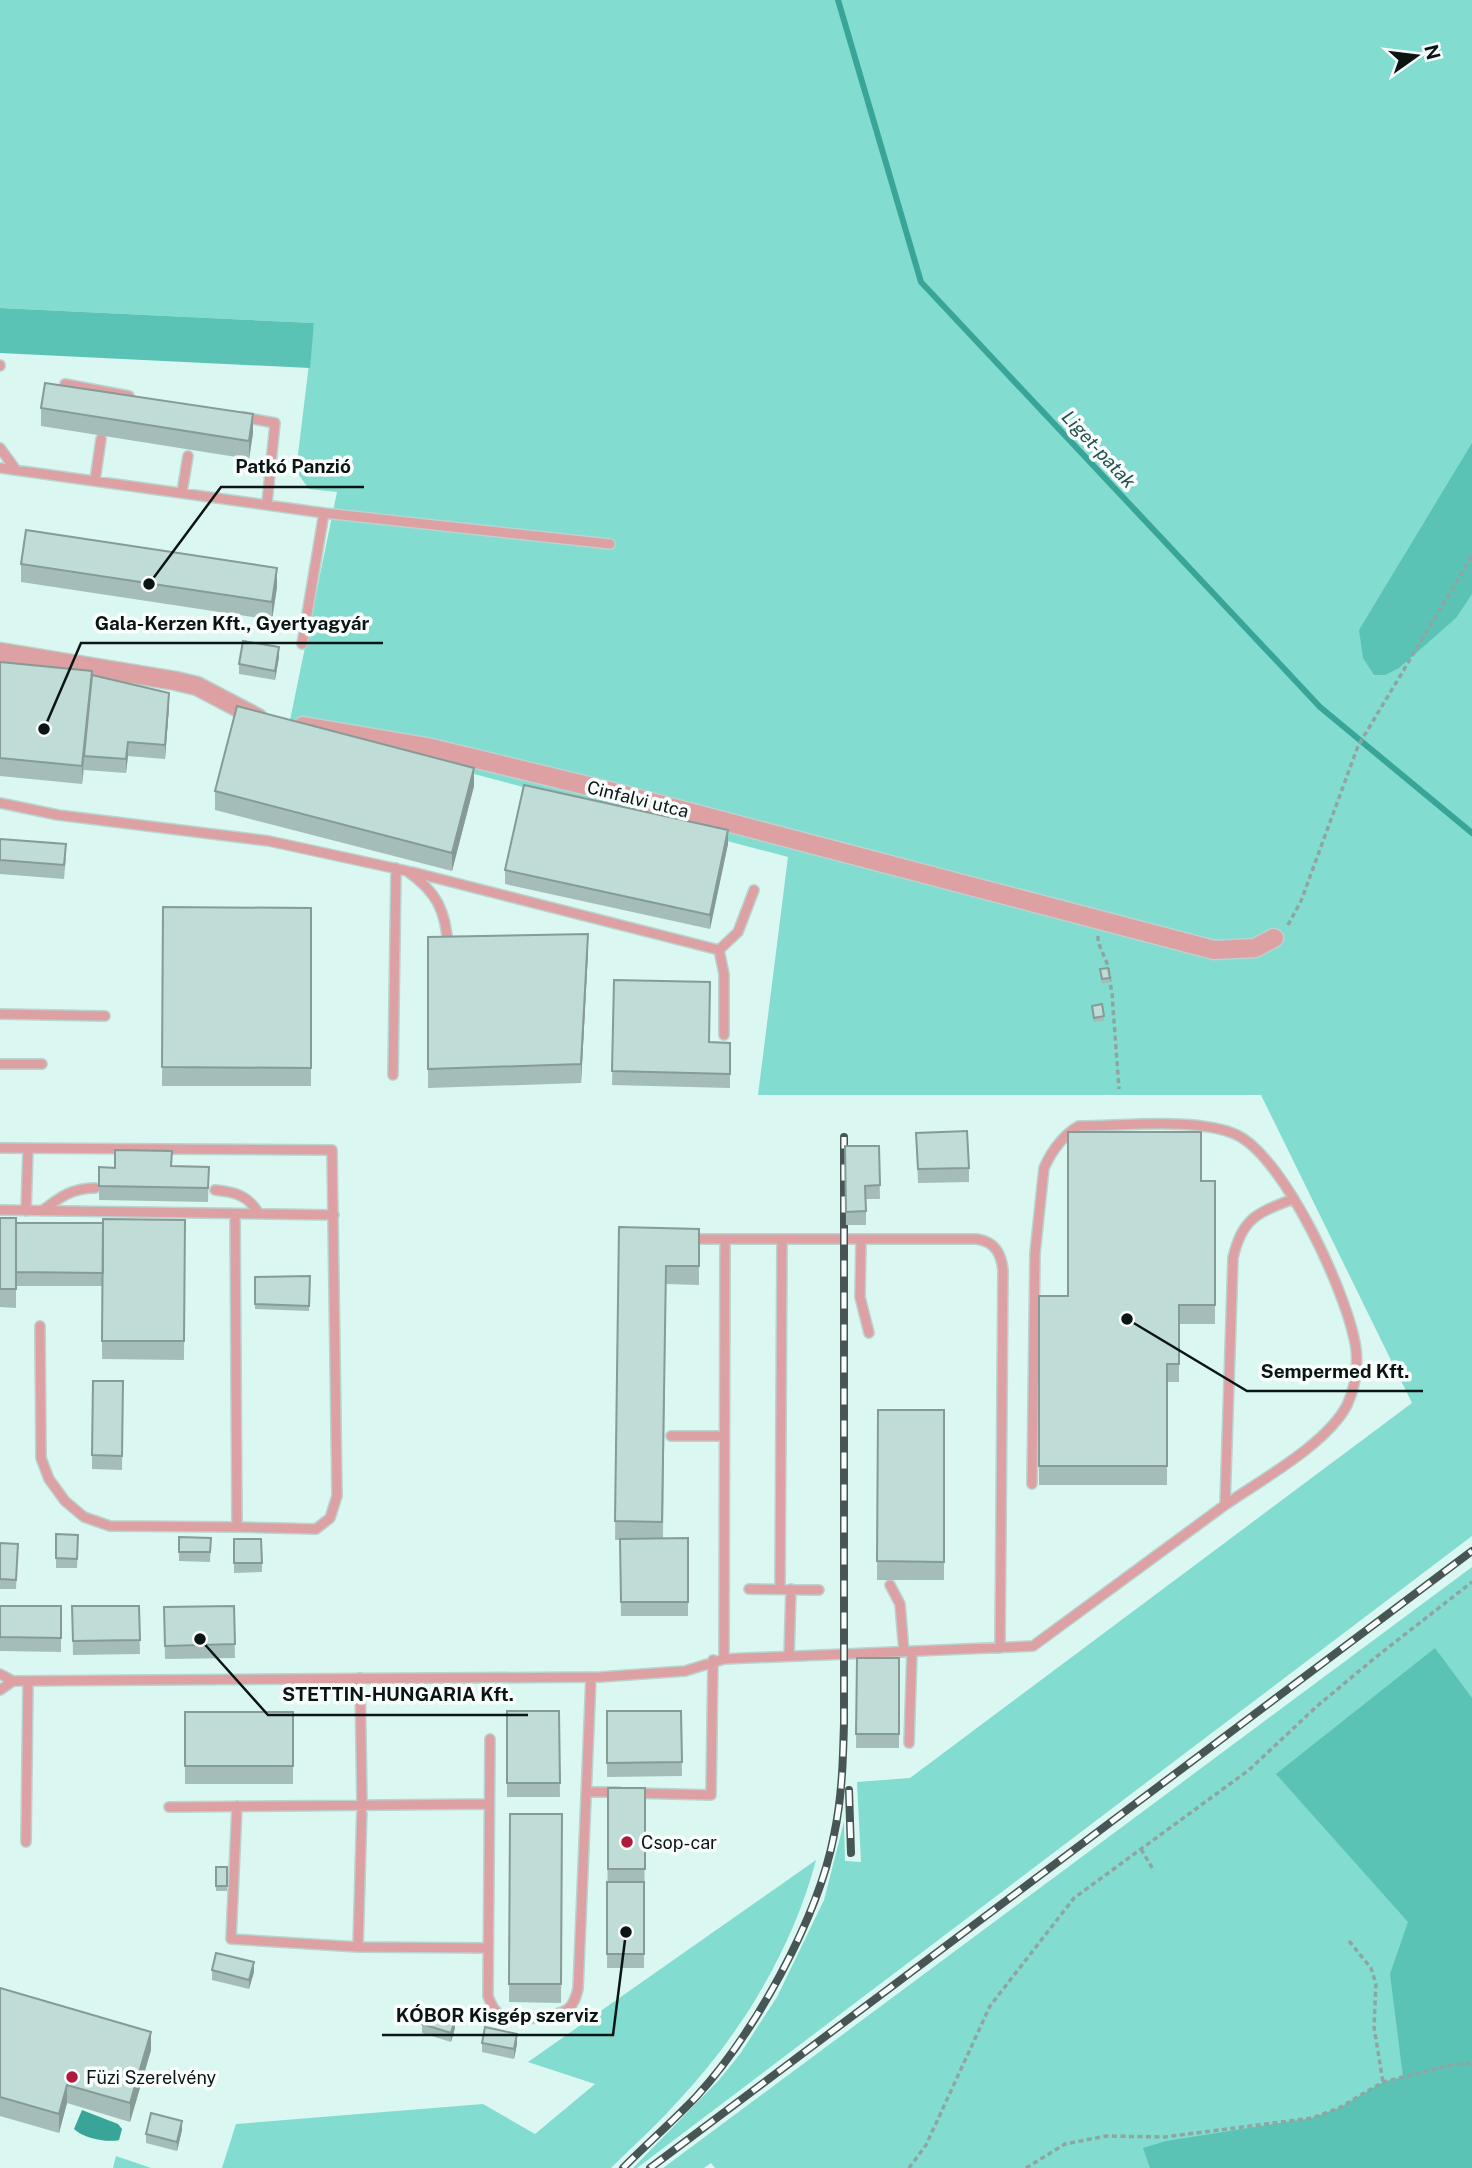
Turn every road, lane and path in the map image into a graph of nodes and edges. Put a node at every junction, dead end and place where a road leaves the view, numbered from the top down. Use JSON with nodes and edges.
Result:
{"nodes":[{"id":1,"x":65,"y":384,"type":"edge"},
{"id":2,"x":144,"y":399,"type":"edge"},
{"id":3,"x":236,"y":416,"type":"edge"},
{"id":4,"x":101,"y":439,"type":"edge"},
{"id":5,"x":0,"y":447,"type":"edge"},
{"id":6,"x":188,"y":456,"type":"dead end"},
{"id":7,"x":0,"y":468,"type":"edge"},
{"id":8,"x":16,"y":470,"type":"junction"},
{"id":9,"x":95,"y":480,"type":"junction"},
{"id":10,"x":182,"y":492,"type":"junction"},
{"id":11,"x":267,"y":503,"type":"junction"},
{"id":12,"x":324,"y":513,"type":"junction"},
{"id":13,"x":610,"y":544,"type":"dead end"},
{"id":14,"x":1472,"y":556,"type":"edge"},
{"id":15,"x":302,"y":644,"type":"dead end"},
{"id":16,"x":0,"y":652,"type":"edge"},
{"id":17,"x":0,"y":803,"type":"edge"},
{"id":18,"x":396,"y":868,"type":"junction"},
{"id":19,"x":407,"y":871,"type":"junction"},
{"id":20,"x":754,"y":890,"type":"dead end"},
{"id":21,"x":1099,"y":920,"type":"junction"},
{"id":22,"x":1274,"y":938,"type":"joint"},
{"id":23,"x":448,"y":947,"type":"edge"},
{"id":24,"x":719,"y":950,"type":"junction"},
{"id":25,"x":0,"y":1014,"type":"edge"},
{"id":26,"x":105,"y":1016,"type":"dead end"},
{"id":27,"x":724,"y":1035,"type":"dead end"},
{"id":28,"x":0,"y":1064,"type":"edge"},
{"id":29,"x":42,"y":1064,"type":"dead end"},
{"id":30,"x":393,"y":1076,"type":"dead end"},
{"id":31,"x":1119,"y":1089,"type":"dead end"},
{"id":32,"x":0,"y":1147,"type":"edge"},
{"id":33,"x":28,"y":1149,"type":"junction"},
{"id":34,"x":95,"y":1188,"type":"dead end"},
{"id":35,"x":215,"y":1190,"type":"dead end"},
{"id":36,"x":1293,"y":1199,"type":"junction"},
{"id":37,"x":0,"y":1210,"type":"edge"},
{"id":38,"x":26,"y":1211,"type":"junction"},
{"id":39,"x":42,"y":1211,"type":"junction"},
{"id":40,"x":234,"y":1214,"type":"junction"},
{"id":41,"x":259,"y":1214,"type":"junction"},
{"id":42,"x":334,"y":1214,"type":"junction"},
{"id":43,"x":671,"y":1239,"type":"edge"},
{"id":44,"x":725,"y":1240,"type":"junction"},
{"id":45,"x":782,"y":1240,"type":"junction"},
{"id":46,"x":861,"y":1240,"type":"junction"},
{"id":47,"x":40,"y":1326,"type":"dead end"},
{"id":48,"x":869,"y":1333,"type":"dead end"},
{"id":49,"x":671,"y":1436,"type":"dead end"},
{"id":50,"x":724,"y":1436,"type":"junction"},
{"id":51,"x":1032,"y":1484,"type":"dead end"},
{"id":52,"x":1225,"y":1506,"type":"junction"},
{"id":53,"x":237,"y":1527,"type":"junction"},
{"id":54,"x":1472,"y":1582,"type":"edge"},
{"id":55,"x":890,"y":1585,"type":"dead end"},
{"id":56,"x":749,"y":1589,"type":"dead end"},
{"id":57,"x":780,"y":1589,"type":"junction"},
{"id":58,"x":791,"y":1589,"type":"junction"},
{"id":59,"x":820,"y":1590,"type":"dead end"},
{"id":60,"x":1000,"y":1648,"type":"junction"},
{"id":61,"x":908,"y":1651,"type":"junction"},
{"id":62,"x":789,"y":1656,"type":"junction"},
{"id":63,"x":719,"y":1660,"type":"junction"},
{"id":64,"x":0,"y":1674,"type":"edge"},
{"id":65,"x":591,"y":1677,"type":"junction"},
{"id":66,"x":360,"y":1678,"type":"junction"},
{"id":67,"x":13,"y":1681,"type":"junction"},
{"id":68,"x":28,"y":1681,"type":"junction"},
{"id":69,"x":0,"y":1690,"type":"edge"},
{"id":70,"x":491,"y":1739,"type":"dead end"},
{"id":71,"x":909,"y":1743,"type":"dead end"},
{"id":72,"x":587,"y":1792,"type":"junction"},
{"id":73,"x":489,"y":1804,"type":"junction"},
{"id":74,"x":362,"y":1805,"type":"junction"},
{"id":75,"x":237,"y":1806,"type":"junction"},
{"id":76,"x":169,"y":1807,"type":"dead end"},
{"id":77,"x":26,"y":1842,"type":"dead end"},
{"id":78,"x":1142,"y":1849,"type":"junction"},
{"id":79,"x":1154,"y":1871,"type":"dead end"},
{"id":80,"x":1349,"y":1941,"type":"dead end"},
{"id":81,"x":358,"y":1947,"type":"junction"},
{"id":82,"x":488,"y":1948,"type":"junction"},
{"id":83,"x":1472,"y":2063,"type":"edge"},
{"id":84,"x":1383,"y":2082,"type":"junction"},
{"id":85,"x":909,"y":2168,"type":"edge"},
{"id":86,"x":1026,"y":2168,"type":"edge"}],
"edges":[{"from":1,"to":2,"type":"lane"},
{"from":3,"to":11,"type":"lane"},
{"from":4,"to":9,"type":"lane"},
{"from":5,"to":8,"type":"lane"},
{"from":6,"to":10,"type":"lane"},
{"from":7,"to":8,"type":"lane"},
{"from":8,"to":9,"type":"lane"},
{"from":9,"to":10,"type":"lane"},
{"from":10,"to":11,"type":"lane"},
{"from":11,"to":12,"type":"lane"},
{"from":12,"to":13,"type":"lane"},
{"from":12,"to":15,"type":"lane"},
{"from":14,"to":22,"type":"path"},
{"from":16,"to":21,"type":"street","name":"Cinfalvi utca"},
{"from":17,"to":18,"type":"lane"},
{"from":18,"to":19,"type":"lane"},
{"from":18,"to":30,"type":"lane"},
{"from":19,"to":23,"type":"lane"},
{"from":19,"to":24,"type":"lane"},
{"from":20,"to":24,"type":"lane"},
{"from":21,"to":22,"type":"street","name":"Cinfalvi utca"},
{"from":21,"to":31,"type":"path"},
{"from":24,"to":27,"type":"lane"},
{"from":25,"to":26,"type":"lane"},
{"from":28,"to":29,"type":"lane"},
{"from":32,"to":33,"type":"lane"},
{"from":33,"to":38,"type":"lane"},
{"from":33,"to":42,"type":"lane"},
{"from":34,"to":39,"type":"lane"},
{"from":35,"to":41,"type":"lane"},
{"from":36,"to":51,"type":"lane"},
{"from":36,"to":52,"type":"lane"},
{"from":36,"to":52,"type":"lane"},
{"from":37,"to":38,"type":"lane"},
{"from":38,"to":39,"type":"lane"},
{"from":39,"to":40,"type":"lane"},
{"from":40,"to":41,"type":"lane"},
{"from":40,"to":53,"type":"lane"},
{"from":41,"to":42,"type":"lane"},
{"from":42,"to":53,"type":"lane"},
{"from":43,"to":44,"type":"lane"},
{"from":44,"to":45,"type":"lane"},
{"from":44,"to":50,"type":"lane"},
{"from":45,"to":46,"type":"lane"},
{"from":45,"to":57,"type":"lane"},
{"from":46,"to":48,"type":"lane"},
{"from":46,"to":60,"type":"lane"},
{"from":47,"to":53,"type":"lane"},
{"from":49,"to":50,"type":"lane"},
{"from":50,"to":63,"type":"lane"},
{"from":52,"to":60,"type":"lane"},
{"from":54,"to":78,"type":"path"},
{"from":55,"to":61,"type":"lane"},
{"from":56,"to":57,"type":"lane"},
{"from":57,"to":58,"type":"lane"},
{"from":58,"to":59,"type":"lane"},
{"from":58,"to":62,"type":"lane"},
{"from":60,"to":61,"type":"lane"},
{"from":61,"to":62,"type":"lane"},
{"from":61,"to":71,"type":"lane"},
{"from":62,"to":63,"type":"lane"},
{"from":63,"to":65,"type":"lane"},
{"from":63,"to":72,"type":"lane"},
{"from":64,"to":67,"type":"lane"},
{"from":65,"to":66,"type":"lane"},
{"from":65,"to":72,"type":"lane"},
{"from":66,"to":68,"type":"lane"},
{"from":66,"to":74,"type":"lane"},
{"from":67,"to":68,"type":"lane"},
{"from":67,"to":69,"type":"lane"},
{"from":68,"to":77,"type":"lane"},
{"from":70,"to":73,"type":"lane"},
{"from":72,"to":82,"type":"lane"},
{"from":73,"to":74,"type":"lane"},
{"from":73,"to":82,"type":"lane"},
{"from":74,"to":75,"type":"lane"},
{"from":74,"to":81,"type":"lane"},
{"from":75,"to":76,"type":"lane"},
{"from":75,"to":81,"type":"lane"},
{"from":78,"to":79,"type":"path"},
{"from":78,"to":85,"type":"path"},
{"from":80,"to":84,"type":"path"},
{"from":81,"to":82,"type":"lane"},
{"from":83,"to":84,"type":"path"},
{"from":84,"to":86,"type":"path"}]}
